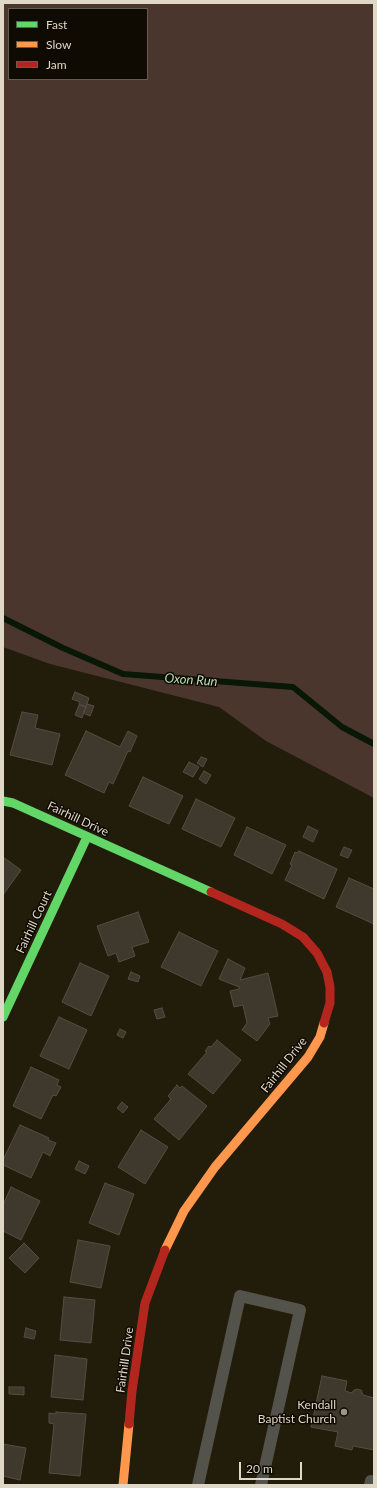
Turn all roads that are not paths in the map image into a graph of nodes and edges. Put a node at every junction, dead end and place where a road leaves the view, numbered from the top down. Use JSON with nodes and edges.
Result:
{"nodes":[{"id":1,"x":3,"y":801,"type":"edge"},
{"id":2,"x":87,"y":837,"type":"junction"},
{"id":3,"x":3,"y":1017,"type":"edge"},
{"id":4,"x":374,"y":1482,"type":"edge"},
{"id":5,"x":123,"y":1485,"type":"edge"},
{"id":6,"x":198,"y":1485,"type":"edge"},
{"id":7,"x":261,"y":1485,"type":"edge"},
{"id":8,"x":370,"y":1485,"type":"edge"}],
"edges":[{"from":1,"to":2,"type":"street","name":"Fairhill Drive"},
{"from":2,"to":3,"type":"street","name":"Fairhill Court"},
{"from":2,"to":5,"type":"street","name":"Fairhill Drive"},
{"from":4,"to":8,"type":"lane"},
{"from":6,"to":7,"type":"lane"}]}
